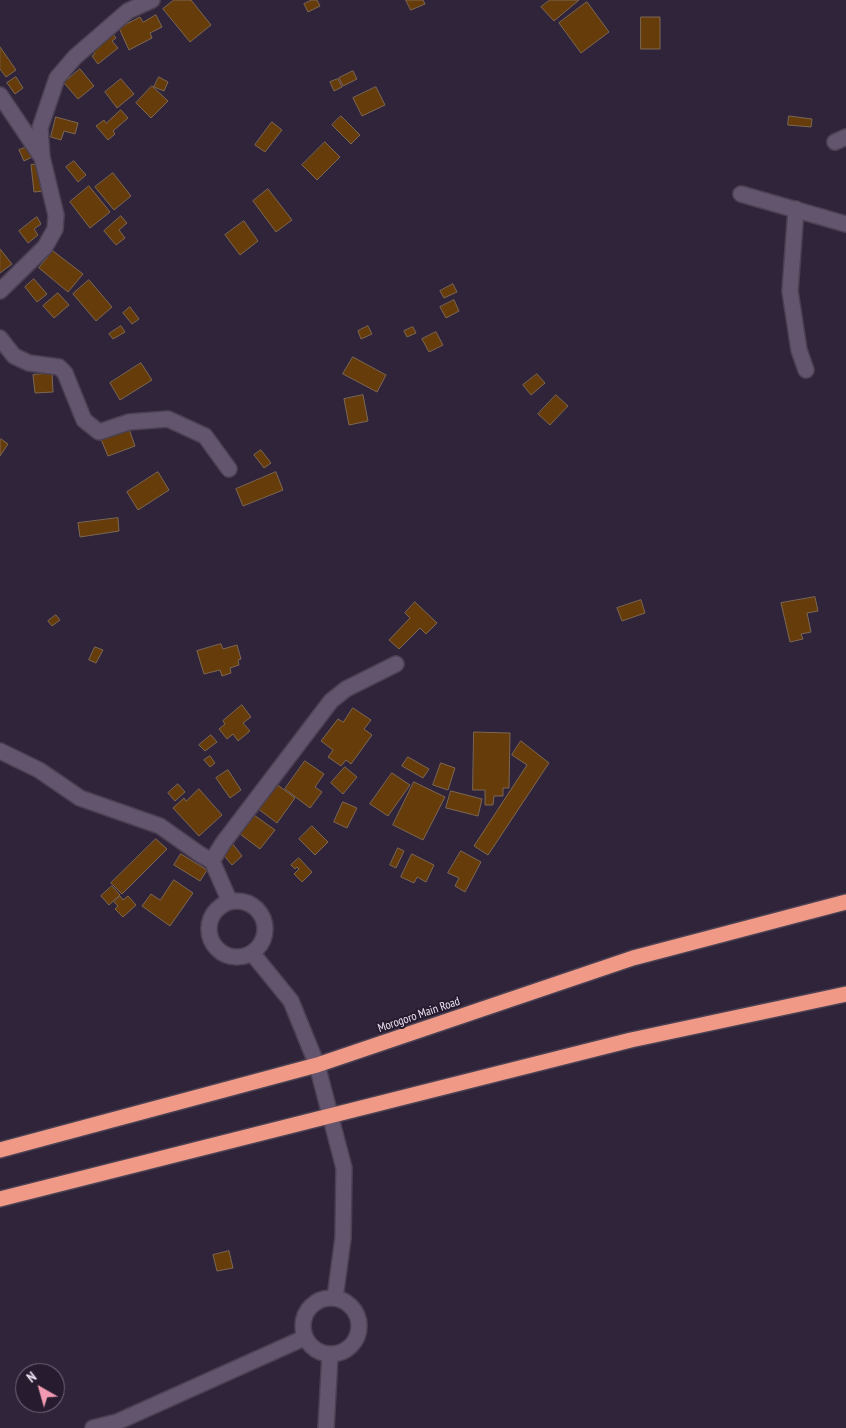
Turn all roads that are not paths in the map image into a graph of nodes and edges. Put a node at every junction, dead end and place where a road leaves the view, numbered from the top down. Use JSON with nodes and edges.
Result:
{"nodes":[{"id":1,"x":152,"y":0,"type":"edge"},
{"id":2,"x":126,"y":5,"type":"edge"},
{"id":3,"x":0,"y":95,"type":"edge"},
{"id":4,"x":42,"y":157,"type":"junction"},
{"id":5,"x":741,"y":194,"type":"dead end"},
{"id":6,"x":796,"y":209,"type":"junction"},
{"id":7,"x":846,"y":224,"type":"edge"},
{"id":8,"x":0,"y":291,"type":"edge"},
{"id":9,"x":0,"y":338,"type":"edge"},
{"id":10,"x":806,"y":370,"type":"dead end"},
{"id":11,"x":229,"y":468,"type":"dead end"},
{"id":12,"x":396,"y":664,"type":"dead end"},
{"id":13,"x":0,"y":751,"type":"edge"},
{"id":14,"x":212,"y":861,"type":"junction"},
{"id":15,"x":230,"y":902,"type":"junction"},
{"id":16,"x":846,"y":902,"type":"edge"},
{"id":17,"x":252,"y":953,"type":"junction"},
{"id":18,"x":846,"y":994,"type":"edge"},
{"id":19,"x":317,"y":1065,"type":"junction"},
{"id":20,"x":331,"y":1115,"type":"junction"},
{"id":21,"x":0,"y":1150,"type":"edge"},
{"id":22,"x":0,"y":1199,"type":"edge"},
{"id":23,"x":335,"y":1298,"type":"junction"},
{"id":24,"x":304,"y":1338,"type":"junction"},
{"id":25,"x":330,"y":1355,"type":"junction"},
{"id":26,"x":93,"y":1428,"type":"edge"},
{"id":27,"x":326,"y":1428,"type":"edge"}],
"edges":[{"from":1,"to":2,"type":"street"},
{"from":2,"to":4,"type":"street"},
{"from":3,"to":4,"type":"street"},
{"from":4,"to":8,"type":"street"},
{"from":5,"to":6,"type":"street"},
{"from":6,"to":7,"type":"street"},
{"from":6,"to":10,"type":"street"},
{"from":9,"to":11,"type":"street"},
{"from":12,"to":14,"type":"street"},
{"from":13,"to":14,"type":"street"},
{"from":14,"to":15,"type":"street"},
{"from":15,"to":17,"type":"street"},
{"from":15,"to":17,"type":"street"},
{"from":16,"to":19,"type":"highway","name":"Morogoro Main Road"},
{"from":17,"to":19,"type":"street"},
{"from":18,"to":20,"type":"highway"},
{"from":19,"to":20,"type":"street"},
{"from":19,"to":21,"type":"highway","name":"Morogoro Main Road"},
{"from":20,"to":22,"type":"highway"},
{"from":20,"to":23,"type":"street"},
{"from":23,"to":24,"type":"street"},
{"from":23,"to":25,"type":"street"},
{"from":24,"to":25,"type":"street"},
{"from":24,"to":26,"type":"street"},
{"from":25,"to":27,"type":"street"}]}
